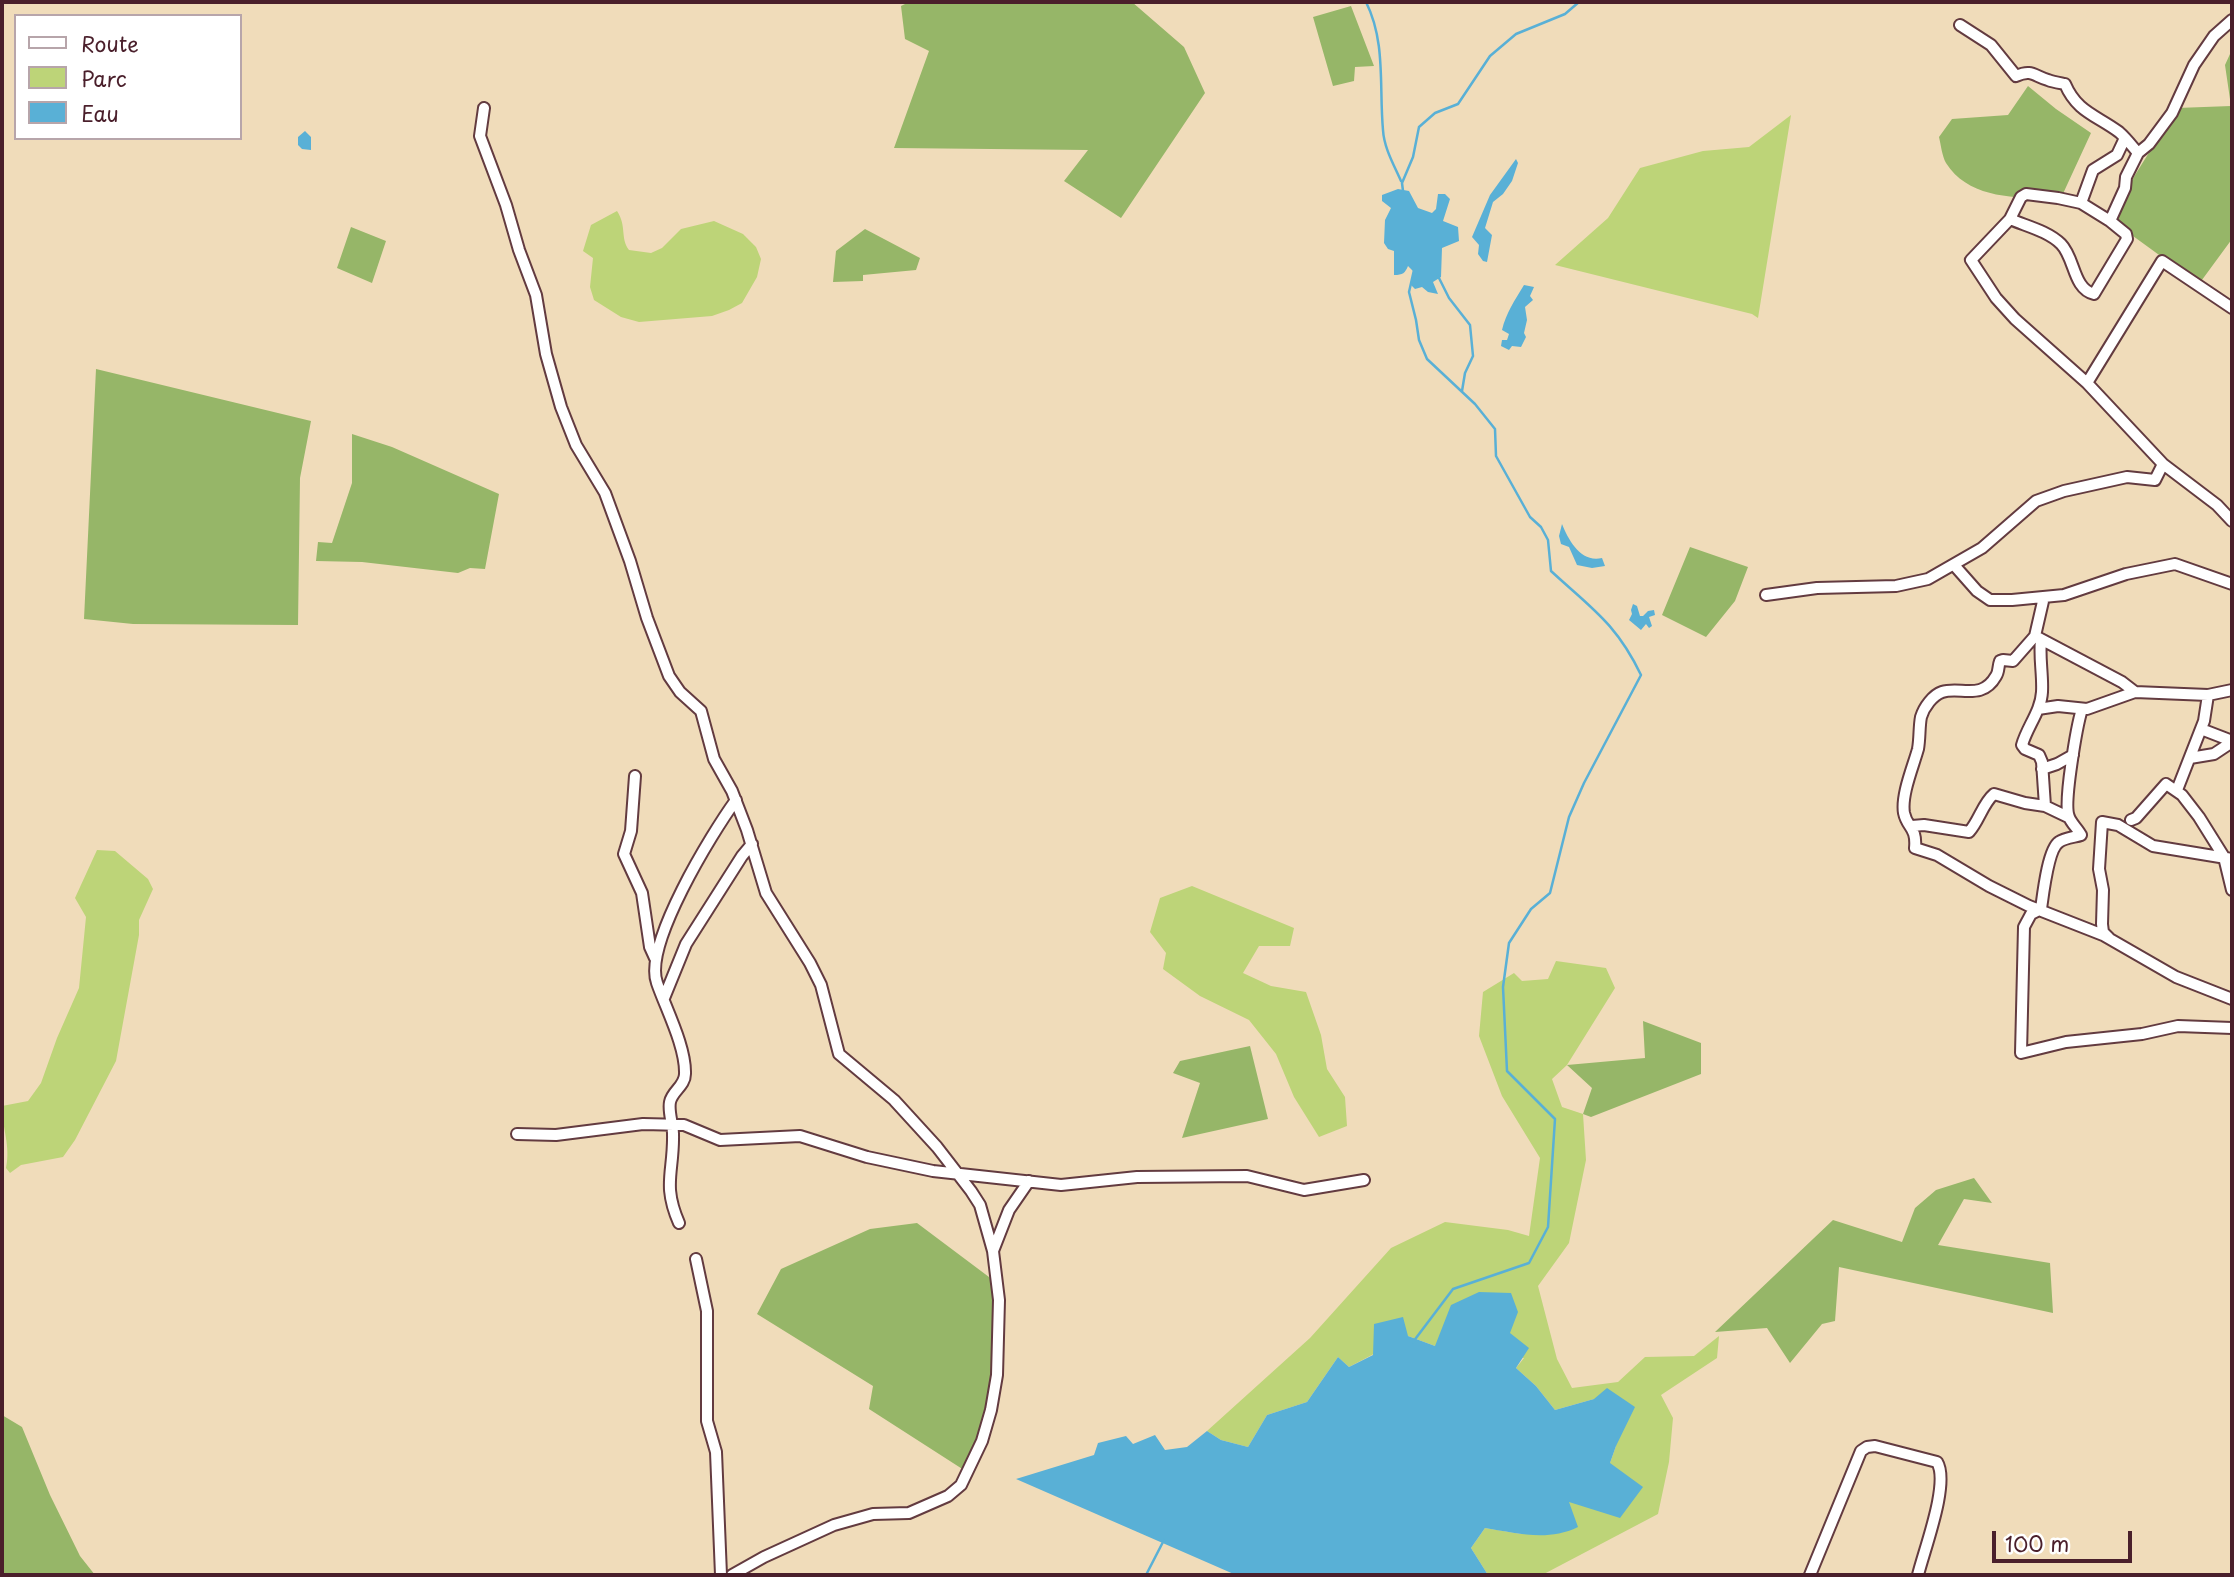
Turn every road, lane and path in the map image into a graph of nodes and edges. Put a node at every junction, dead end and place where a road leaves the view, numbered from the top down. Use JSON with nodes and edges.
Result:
{"nodes":[{"id":1,"x":2232,"y":20,"type":"edge"},
{"id":2,"x":1960,"y":25,"type":"dead end"},
{"id":3,"x":484,"y":108,"type":"dead end"},
{"id":4,"x":2124,"y":138,"type":"junction"},
{"id":5,"x":2138,"y":153,"type":"junction"},
{"id":6,"x":2081,"y":204,"type":"junction"},
{"id":7,"x":2010,"y":219,"type":"junction"},
{"id":8,"x":2110,"y":221,"type":"junction"},
{"id":9,"x":2232,"y":308,"type":"edge"},
{"id":10,"x":2087,"y":383,"type":"junction"},
{"id":11,"x":2163,"y":464,"type":"junction"},
{"id":12,"x":2232,"y":521,"type":"edge"},
{"id":13,"x":1954,"y":565,"type":"junction"},
{"id":14,"x":2232,"y":584,"type":"edge"},
{"id":15,"x":1766,"y":595,"type":"dead end"},
{"id":16,"x":2044,"y":597,"type":"junction"},
{"id":17,"x":2038,"y":638,"type":"junction"},
{"id":18,"x":2232,"y":690,"type":"edge"},
{"id":19,"x":2135,"y":692,"type":"junction"},
{"id":20,"x":2208,"y":695,"type":"junction"},
{"id":21,"x":2038,"y":709,"type":"junction"},
{"id":22,"x":2082,"y":709,"type":"junction"},
{"id":23,"x":2201,"y":729,"type":"junction"},
{"id":24,"x":2232,"y":741,"type":"edge"},
{"id":25,"x":2073,"y":755,"type":"junction"},
{"id":26,"x":2190,"y":758,"type":"junction"},
{"id":27,"x":2042,"y":769,"type":"junction"},
{"id":28,"x":635,"y":776,"type":"dead end"},
{"id":29,"x":2177,"y":790,"type":"junction"},
{"id":30,"x":736,"y":800,"type":"junction"},
{"id":31,"x":2045,"y":806,"type":"junction"},
{"id":32,"x":2068,"y":817,"type":"junction"},
{"id":33,"x":2131,"y":820,"type":"dead end"},
{"id":34,"x":1912,"y":826,"type":"junction"},
{"id":35,"x":752,"y":844,"type":"junction"},
{"id":36,"x":2228,"y":858,"type":"edge"},
{"id":37,"x":2232,"y":890,"type":"edge"},
{"id":38,"x":2041,"y":909,"type":"junction"},
{"id":39,"x":2109,"y":938,"type":"junction"},
{"id":40,"x":655,"y":958,"type":"junction"},
{"id":41,"x":664,"y":998,"type":"junction"},
{"id":42,"x":2232,"y":999,"type":"edge"},
{"id":43,"x":2232,"y":1028,"type":"edge"},
{"id":44,"x":672,"y":1124,"type":"junction"},
{"id":45,"x":517,"y":1134,"type":"dead end"},
{"id":46,"x":958,"y":1174,"type":"junction"},
{"id":47,"x":1364,"y":1180,"type":"dead end"},
{"id":48,"x":1029,"y":1181,"type":"junction"},
{"id":49,"x":679,"y":1223,"type":"dead end"},
{"id":50,"x":993,"y":1251,"type":"junction"},
{"id":51,"x":696,"y":1259,"type":"dead end"},
{"id":52,"x":720,"y":1575,"type":"edge"},
{"id":53,"x":732,"y":1575,"type":"edge"},
{"id":54,"x":1810,"y":1575,"type":"edge"},
{"id":55,"x":1918,"y":1575,"type":"edge"}],
"edges":[{"from":1,"to":5,"type":"street"},
{"from":2,"to":4,"type":"street"},
{"from":3,"to":30,"type":"street"},
{"from":4,"to":5,"type":"street"},
{"from":4,"to":6,"type":"street"},
{"from":5,"to":8,"type":"street"},
{"from":6,"to":7,"type":"street"},
{"from":6,"to":8,"type":"street"},
{"from":7,"to":8,"type":"street"},
{"from":7,"to":10,"type":"street"},
{"from":9,"to":10,"type":"street"},
{"from":10,"to":11,"type":"street"},
{"from":11,"to":12,"type":"street"},
{"from":11,"to":13,"type":"street"},
{"from":13,"to":15,"type":"street"},
{"from":13,"to":16,"type":"street"},
{"from":14,"to":16,"type":"street"},
{"from":16,"to":17,"type":"street"},
{"from":17,"to":19,"type":"street"},
{"from":17,"to":21,"type":"street"},
{"from":17,"to":34,"type":"street"},
{"from":18,"to":20,"type":"street"},
{"from":19,"to":20,"type":"street"},
{"from":19,"to":22,"type":"street"},
{"from":20,"to":23,"type":"street"},
{"from":21,"to":22,"type":"street"},
{"from":21,"to":27,"type":"street"},
{"from":22,"to":25,"type":"street"},
{"from":23,"to":24,"type":"street"},
{"from":23,"to":26,"type":"street"},
{"from":24,"to":26,"type":"street"},
{"from":25,"to":27,"type":"street"},
{"from":25,"to":32,"type":"street"},
{"from":26,"to":29,"type":"street"},
{"from":27,"to":31,"type":"street"},
{"from":28,"to":40,"type":"street"},
{"from":29,"to":33,"type":"street"},
{"from":29,"to":36,"type":"street"},
{"from":30,"to":35,"type":"street"},
{"from":30,"to":40,"type":"street"},
{"from":31,"to":32,"type":"street"},
{"from":31,"to":34,"type":"street"},
{"from":32,"to":38,"type":"street"},
{"from":34,"to":38,"type":"street"},
{"from":35,"to":41,"type":"street"},
{"from":35,"to":46,"type":"street"},
{"from":36,"to":37,"type":"street"},
{"from":36,"to":39,"type":"street"},
{"from":38,"to":39,"type":"street"},
{"from":38,"to":43,"type":"street"},
{"from":39,"to":42,"type":"street"},
{"from":40,"to":41,"type":"street"},
{"from":41,"to":44,"type":"street"},
{"from":44,"to":45,"type":"street"},
{"from":44,"to":46,"type":"street"},
{"from":44,"to":49,"type":"street"},
{"from":46,"to":48,"type":"street"},
{"from":46,"to":50,"type":"street"},
{"from":47,"to":48,"type":"street"},
{"from":48,"to":50,"type":"street"},
{"from":50,"to":53,"type":"street"},
{"from":51,"to":52,"type":"street"},
{"from":54,"to":55,"type":"street"}]}
